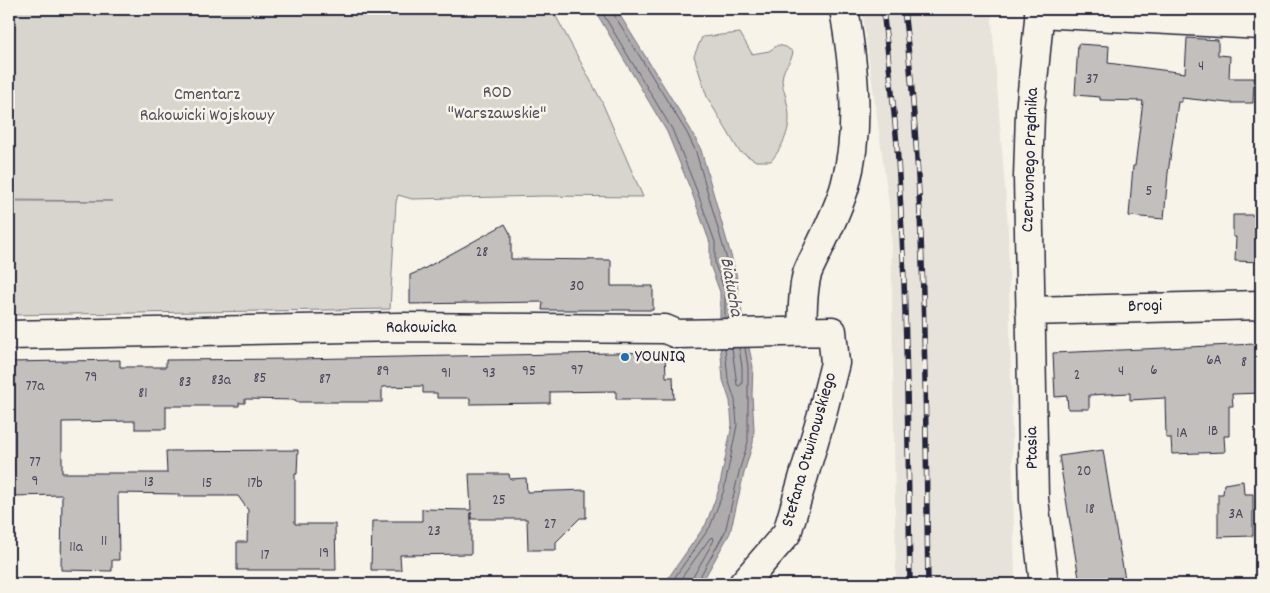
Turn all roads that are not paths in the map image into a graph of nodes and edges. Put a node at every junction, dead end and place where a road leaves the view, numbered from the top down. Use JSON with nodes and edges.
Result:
{"nodes":[{"id":1,"x":844,"y":9,"type":"edge"},
{"id":2,"x":1040,"y":11,"type":"edge"},
{"id":3,"x":1261,"y":25,"type":"edge"},
{"id":4,"x":1261,"y":305,"type":"edge"},
{"id":5,"x":1030,"y":311,"type":"junction"},
{"id":6,"x":794,"y":331,"type":"junction"},
{"id":7,"x":832,"y":331,"type":"joint"},
{"id":8,"x":9,"y":335,"type":"edge"},
{"id":9,"x":743,"y":584,"type":"edge"},
{"id":10,"x":1044,"y":584,"type":"edge"}],
"edges":[{"from":1,"to":6,"type":"street"},
{"from":2,"to":3,"type":"street"},
{"from":2,"to":5,"type":"street","name":"Czerwonego Prądnika"},
{"from":4,"to":5,"type":"street","name":"Brogi"},
{"from":5,"to":10,"type":"street","name":"Ptasia"},
{"from":6,"to":7,"type":"street","name":"Rakowicka"},
{"from":6,"to":8,"type":"street","name":"Rakowicka"},
{"from":7,"to":9,"type":"street","name":"Stefana Otwinowskiego"}]}
